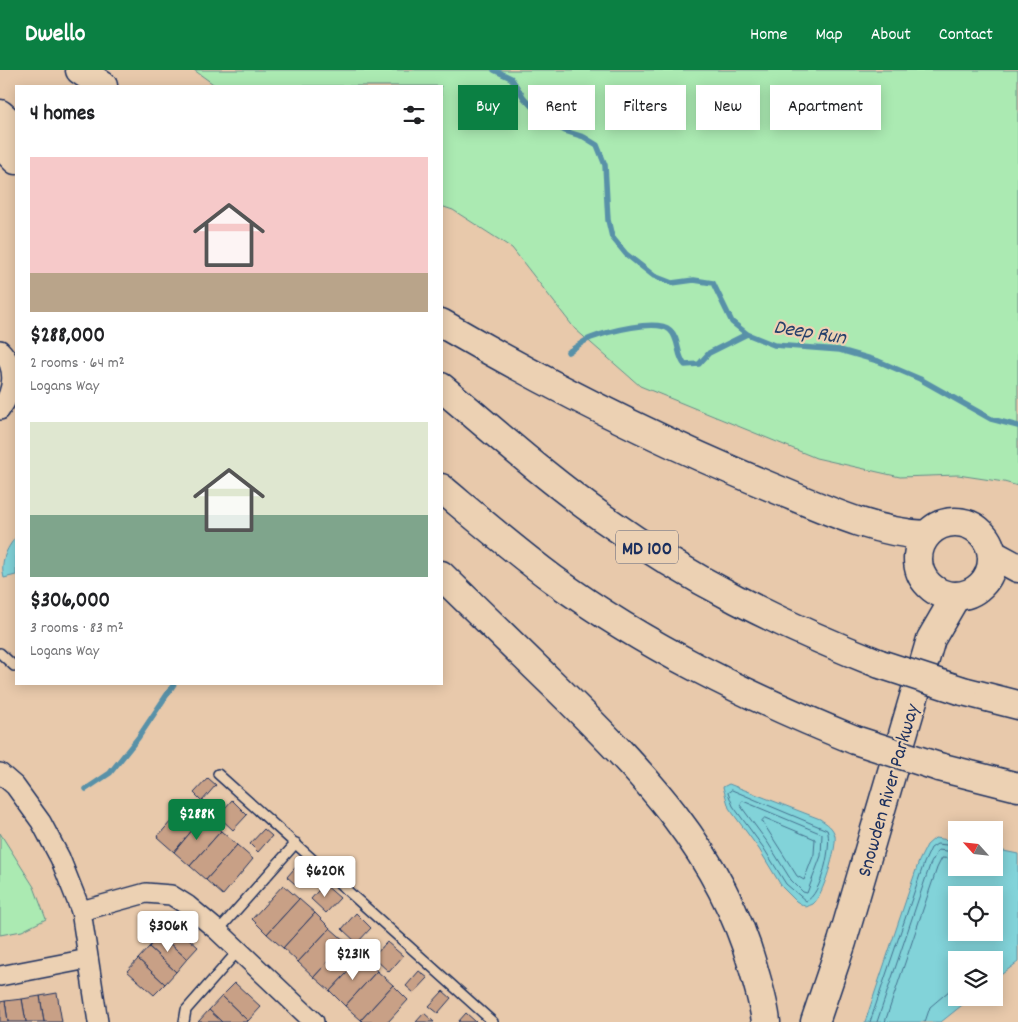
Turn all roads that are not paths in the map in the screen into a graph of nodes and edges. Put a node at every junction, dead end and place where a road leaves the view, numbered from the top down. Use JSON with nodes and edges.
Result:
{"nodes":[{"id":1,"x":65,"y":70,"type":"edge"},
{"id":2,"x":80,"y":70,"type":"edge"},
{"id":3,"x":84,"y":85,"type":"edge"},
{"id":4,"x":102,"y":85,"type":"edge"},
{"id":5,"x":0,"y":114,"type":"edge"},
{"id":6,"x":15,"y":127,"type":"edge"},
{"id":7,"x":0,"y":144,"type":"edge"},
{"id":8,"x":15,"y":159,"type":"edge"},
{"id":9,"x":443,"y":324,"type":"edge"},
{"id":10,"x":0,"y":350,"type":"edge"},
{"id":11,"x":443,"y":389,"type":"edge"},
{"id":12,"x":0,"y":410,"type":"edge"},
{"id":13,"x":443,"y":490,"type":"edge"},
{"id":14,"x":926,"y":535,"type":"junction"},
{"id":15,"x":992,"y":554,"type":"junction"},
{"id":16,"x":1018,"y":568,"type":"edge"},
{"id":17,"x":443,"y":577,"type":"edge"},
{"id":18,"x":928,"y":585,"type":"junction"},
{"id":19,"x":956,"y":596,"type":"junction"},
{"id":20,"x":931,"y":639,"type":"junction"},
{"id":21,"x":0,"y":653,"type":"edge"},
{"id":22,"x":14,"y":666,"type":"dead end"},
{"id":23,"x":1018,"y":705,"type":"edge"},
{"id":24,"x":0,"y":773,"type":"edge"},
{"id":25,"x":218,"y":774,"type":"dead end"},
{"id":26,"x":1018,"y":787,"type":"edge"},
{"id":27,"x":296,"y":843,"type":"junction"},
{"id":28,"x":81,"y":911,"type":"junction"},
{"id":29,"x":218,"y":931,"type":"junction"},
{"id":30,"x":842,"y":942,"type":"junction"},
{"id":31,"x":238,"y":951,"type":"junction"},
{"id":32,"x":88,"y":960,"type":"junction"},
{"id":33,"x":0,"y":976,"type":"edge"},
{"id":34,"x":98,"y":1022,"type":"edge"},
{"id":35,"x":184,"y":1022,"type":"edge"},
{"id":36,"x":314,"y":1022,"type":"edge"},
{"id":37,"x":493,"y":1022,"type":"edge"},
{"id":38,"x":766,"y":1022,"type":"edge"},
{"id":39,"x":815,"y":1022,"type":"edge"},
{"id":40,"x":829,"y":1022,"type":"edge"}],
"edges":[{"from":1,"to":3,"type":"main road"},
{"from":2,"to":4,"type":"main road"},
{"from":5,"to":6,"type":"main road"},
{"from":7,"to":8,"type":"main road"},
{"from":9,"to":14,"type":"main road"},
{"from":10,"to":12,"type":"street"},
{"from":11,"to":23,"type":"main road","number":"MD 100","bridge":true},
{"from":13,"to":26,"type":"main road","bridge":true},
{"from":14,"to":15,"type":"main road"},
{"from":14,"to":18,"type":"main road","name":"Snowden River Parkway"},
{"from":15,"to":16,"type":"main road"},
{"from":15,"to":19,"type":"main road"},
{"from":17,"to":38,"type":"main road"},
{"from":18,"to":19,"type":"main road"},
{"from":18,"to":20,"type":"main road","name":"Snowden River Parkway"},
{"from":19,"to":20,"type":"main road","name":"Snowden River Parkway"},
{"from":20,"to":30,"type":"main road","name":"Snowden River Parkway"},
{"from":21,"to":22,"type":"lane"},
{"from":24,"to":28,"type":"street"},
{"from":25,"to":27,"type":"lane"},
{"from":27,"to":29,"type":"lane"},
{"from":27,"to":37,"type":"lane"},
{"from":28,"to":29,"type":"street"},
{"from":28,"to":32,"type":"street"},
{"from":29,"to":31,"type":"street"},
{"from":30,"to":39,"type":"main road","name":"Snowden River Parkway"},
{"from":30,"to":40,"type":"main road","name":"Snowden River Parkway"},
{"from":31,"to":35,"type":"lane"},
{"from":31,"to":36,"type":"street"},
{"from":32,"to":33,"type":"street"},
{"from":32,"to":34,"type":"street"}]}
